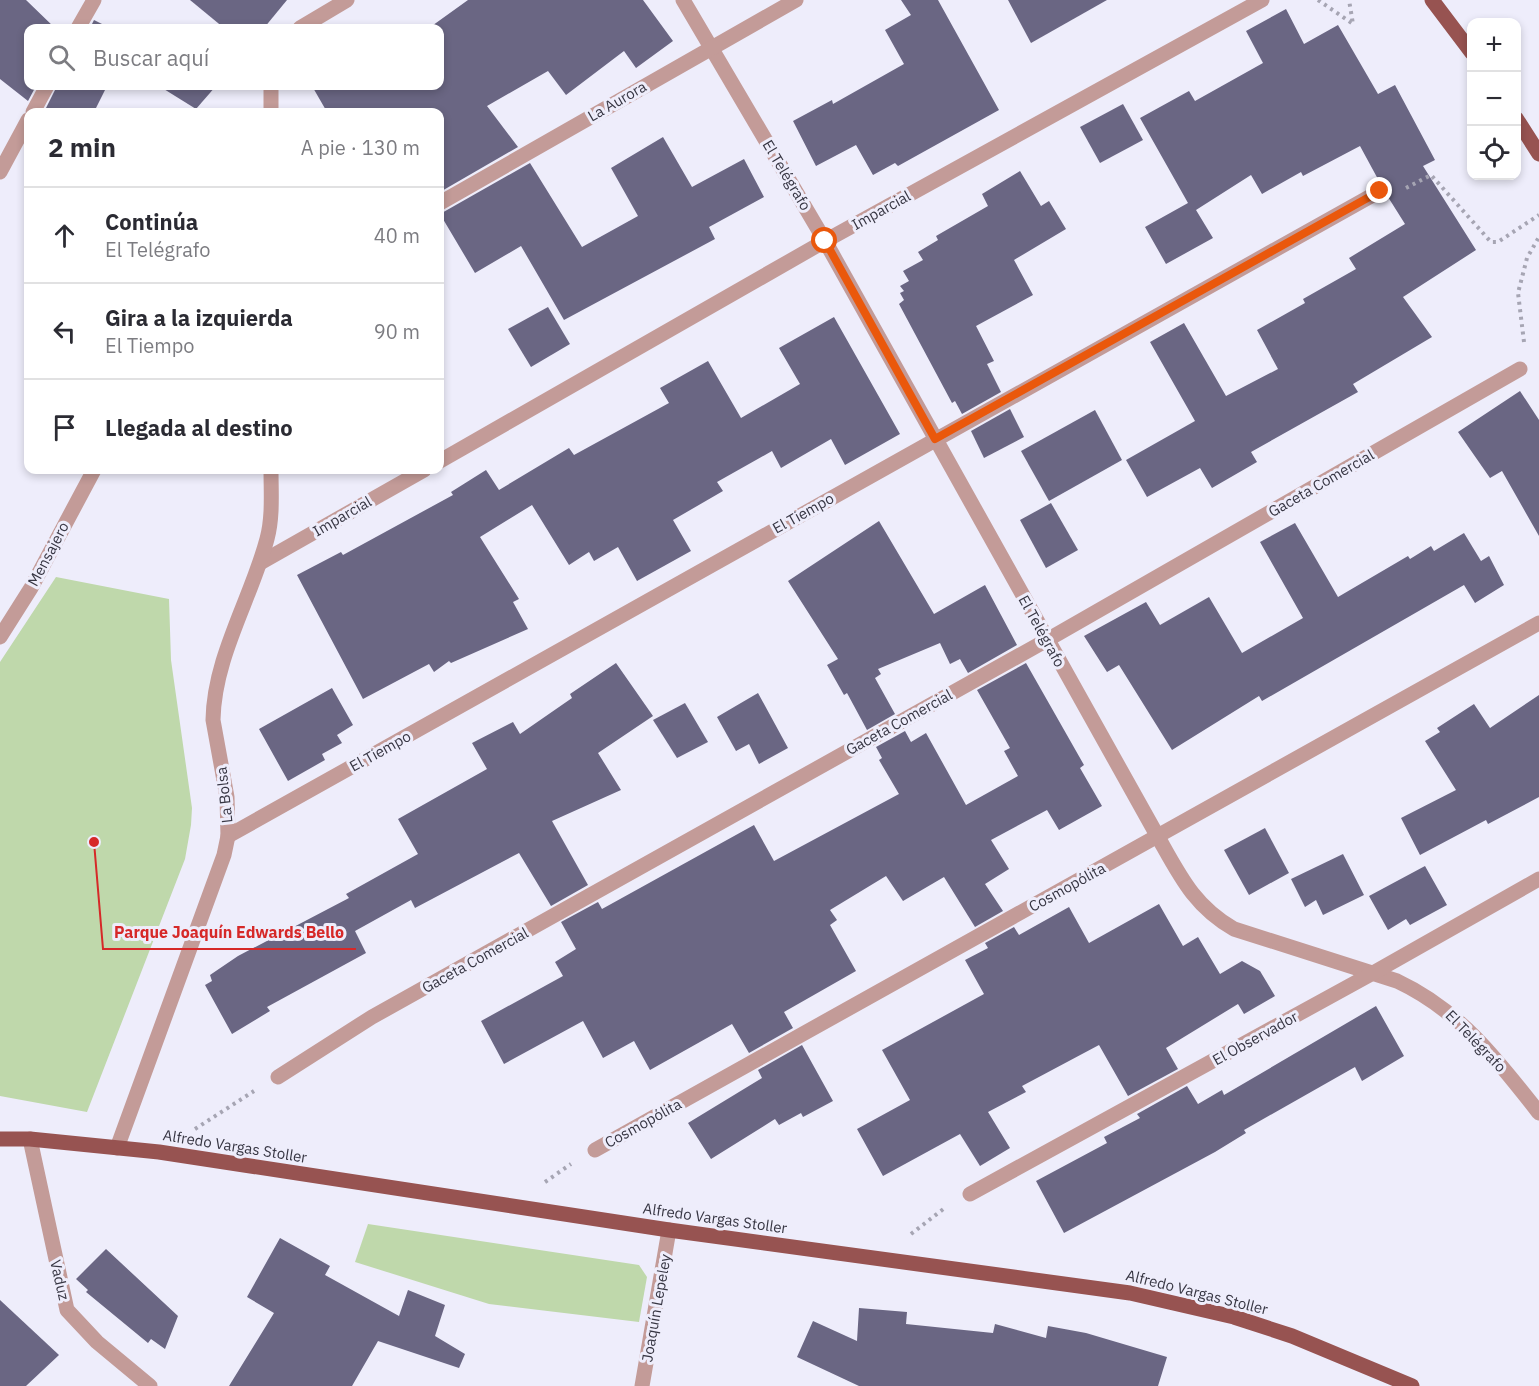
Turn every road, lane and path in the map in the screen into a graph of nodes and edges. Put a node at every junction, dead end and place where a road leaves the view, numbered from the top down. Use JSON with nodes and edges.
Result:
{"nodes":[{"id":1,"x":94,"y":0,"type":"edge"},
{"id":2,"x":347,"y":0,"type":"edge"},
{"id":3,"x":683,"y":0,"type":"edge"},
{"id":4,"x":796,"y":0,"type":"edge"},
{"id":5,"x":1262,"y":0,"type":"edge"},
{"id":6,"x":1318,"y":0,"type":"edge"},
{"id":7,"x":1349,"y":0,"type":"edge"},
{"id":8,"x":1432,"y":0,"type":"edge"},
{"id":9,"x":80,"y":24,"type":"edge"},
{"id":10,"x":307,"y":24,"type":"edge"},
{"id":11,"x":1467,"y":46,"type":"edge"},
{"id":12,"x":710,"y":47,"type":"junction"},
{"id":13,"x":45,"y":90,"type":"edge"},
{"id":14,"x":271,"y":90,"type":"edge"},
{"id":15,"x":35,"y":108,"type":"edge"},
{"id":16,"x":271,"y":108,"type":"edge"},
{"id":17,"x":1521,"y":126,"type":"edge"},
{"id":18,"x":24,"y":127,"type":"edge"},
{"id":19,"x":1539,"y":154,"type":"edge"},
{"id":20,"x":0,"y":172,"type":"edge"},
{"id":21,"x":1431,"y":176,"type":"dead end"},
{"id":22,"x":1380,"y":191,"type":"dead end"},
{"id":23,"x":444,"y":201,"type":"edge"},
{"id":24,"x":1539,"y":215,"type":"edge"},
{"id":25,"x":1539,"y":237,"type":"edge"},
{"id":26,"x":825,"y":241,"type":"junction"},
{"id":27,"x":1525,"y":349,"type":"dead end"},
{"id":28,"x":1520,"y":369,"type":"dead end"},
{"id":29,"x":935,"y":439,"type":"junction"},
{"id":30,"x":444,"y":459,"type":"edge"},
{"id":31,"x":92,"y":474,"type":"edge"},
{"id":32,"x":271,"y":474,"type":"edge"},
{"id":33,"x":417,"y":474,"type":"edge"},
{"id":34,"x":260,"y":563,"type":"junction"},
{"id":35,"x":1539,"y":624,"type":"edge"},
{"id":36,"x":0,"y":637,"type":"edge"},
{"id":37,"x":1047,"y":640,"type":"junction"},
{"id":38,"x":228,"y":836,"type":"junction"},
{"id":39,"x":1158,"y":837,"type":"junction"},
{"id":40,"x":1539,"y":879,"type":"edge"},
{"id":41,"x":1373,"y":973,"type":"junction"},
{"id":42,"x":278,"y":1077,"type":"dead end"},
{"id":43,"x":252,"y":1093,"type":"dead end"},
{"id":44,"x":1539,"y":1113,"type":"edge"},
{"id":45,"x":195,"y":1128,"type":"dead end"},
{"id":46,"x":0,"y":1139,"type":"edge"},
{"id":47,"x":30,"y":1139,"type":"junction"},
{"id":48,"x":117,"y":1148,"type":"junction"},
{"id":49,"x":595,"y":1150,"type":"dead end"},
{"id":50,"x":579,"y":1159,"type":"dead end"},
{"id":51,"x":543,"y":1184,"type":"dead end"},
{"id":52,"x":970,"y":1194,"type":"dead end"},
{"id":53,"x":944,"y":1208,"type":"dead end"},
{"id":54,"x":669,"y":1230,"type":"junction"},
{"id":55,"x":912,"y":1232,"type":"dead end"},
{"id":56,"x":150,"y":1386,"type":"edge"},
{"id":57,"x":642,"y":1386,"type":"edge"},
{"id":58,"x":1412,"y":1386,"type":"edge"}],
"edges":[{"from":1,"to":9,"type":"street"},
{"from":2,"to":10,"type":"street"},
{"from":3,"to":12,"type":"street","name":"El Telégrafo"},
{"from":4,"to":12,"type":"street","name":"La Aurora"},
{"from":5,"to":26,"type":"street","name":"Imparcial"},
{"from":6,"to":7,"type":"path"},
{"from":8,"to":11,"type":"main road"},
{"from":12,"to":23,"type":"street","name":"La Aurora"},
{"from":12,"to":26,"type":"street","name":"El Telégrafo"},
{"from":13,"to":15,"type":"street"},
{"from":14,"to":16,"type":"street"},
{"from":17,"to":19,"type":"main road"},
{"from":18,"to":20,"type":"street"},
{"from":21,"to":24,"type":"path"},
{"from":22,"to":29,"type":"street","name":"El Tiempo"},
{"from":25,"to":27,"type":"path"},
{"from":26,"to":29,"type":"street","name":"El Telégrafo"},
{"from":26,"to":30,"type":"street","name":"Imparcial"},
{"from":28,"to":37,"type":"street","name":"Gaceta Comercial"},
{"from":29,"to":37,"type":"street","name":"El Telégrafo"},
{"from":29,"to":38,"type":"street","name":"El Tiempo"},
{"from":31,"to":36,"type":"street","name":"Mensajero"},
{"from":32,"to":34,"type":"street","name":"La Bolsa"},
{"from":33,"to":34,"type":"street","name":"Imparcial"},
{"from":34,"to":38,"type":"street","name":"La Bolsa"},
{"from":35,"to":39,"type":"street","name":"Cosmopólita"},
{"from":37,"to":39,"type":"street","name":"El Telégrafo"},
{"from":37,"to":42,"type":"street","name":"Gaceta Comercial"},
{"from":38,"to":48,"type":"street","name":"La Bolsa"},
{"from":39,"to":41,"type":"street","name":"El Telégrafo"},
{"from":39,"to":49,"type":"street","name":"Cosmopólita"},
{"from":40,"to":41,"type":"street","name":"El Observador"},
{"from":41,"to":44,"type":"street","name":"El Telégrafo"},
{"from":41,"to":52,"type":"street","name":"El Observador"},
{"from":43,"to":45,"type":"path"},
{"from":46,"to":47,"type":"main road","name":"Alfredo Vargas Stoller"},
{"from":47,"to":48,"type":"main road","name":"Alfredo Vargas Stoller"},
{"from":47,"to":56,"type":"street","name":"Vaduz"},
{"from":48,"to":54,"type":"main road","name":"Alfredo Vargas Stoller"},
{"from":50,"to":51,"type":"path"},
{"from":53,"to":55,"type":"path"},
{"from":54,"to":57,"type":"street","name":"Joaquín Lepeley"},
{"from":54,"to":58,"type":"main road","name":"Alfredo Vargas Stoller"}]}
